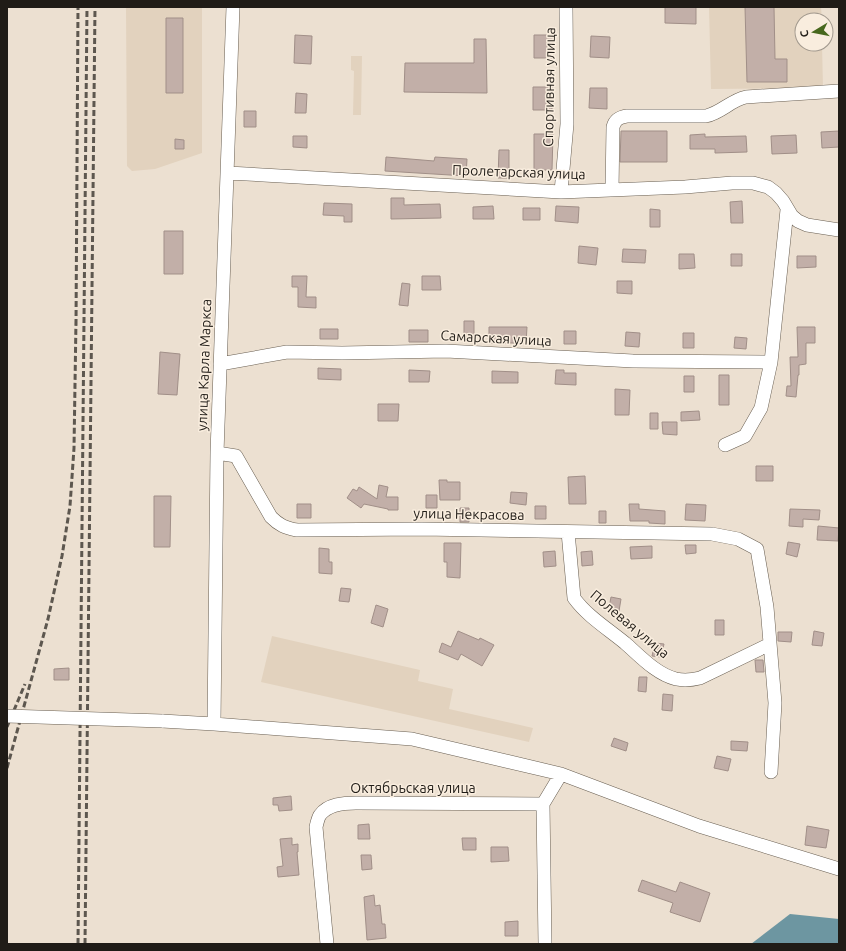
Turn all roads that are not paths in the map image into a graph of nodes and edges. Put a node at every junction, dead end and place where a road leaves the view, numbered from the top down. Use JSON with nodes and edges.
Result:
{"nodes":[{"id":1,"x":233,"y":7,"type":"edge"},
{"id":2,"x":566,"y":7,"type":"edge"},
{"id":3,"x":839,"y":91,"type":"edge"},
{"id":4,"x":228,"y":173,"type":"junction"},
{"id":5,"x":612,"y":190,"type":"junction"},
{"id":6,"x":561,"y":192,"type":"junction"},
{"id":7,"x":787,"y":210,"type":"junction"},
{"id":8,"x":839,"y":230,"type":"edge"},
{"id":9,"x":771,"y":362,"type":"junction"},
{"id":10,"x":220,"y":364,"type":"junction"},
{"id":11,"x":725,"y":445,"type":"dead end"},
{"id":12,"x":217,"y":453,"type":"junction"},
{"id":13,"x":568,"y":532,"type":"junction"},
{"id":14,"x":770,"y":644,"type":"junction"},
{"id":15,"x":7,"y":716,"type":"edge"},
{"id":16,"x":214,"y":724,"type":"junction"},
{"id":17,"x":771,"y":772,"type":"dead end"},
{"id":18,"x":560,"y":774,"type":"junction"},
{"id":19,"x":543,"y":804,"type":"junction"},
{"id":20,"x":839,"y":869,"type":"edge"},
{"id":21,"x":327,"y":944,"type":"edge"},
{"id":22,"x":545,"y":944,"type":"edge"}],
"edges":[{"from":1,"to":4,"type":"street","name":"улица Карла Маркса"},
{"from":2,"to":6,"type":"street","name":"Спортивная улица"},
{"from":3,"to":5,"type":"street"},
{"from":4,"to":6,"type":"street","name":"Пролетарская улица"},
{"from":4,"to":10,"type":"street","name":"улица Карла Маркса"},
{"from":5,"to":6,"type":"street","name":"Пролетарская улица"},
{"from":5,"to":7,"type":"street","name":"Пролетарская улица"},
{"from":7,"to":8,"type":"street","name":"Пролетарская улица"},
{"from":7,"to":9,"type":"street"},
{"from":9,"to":10,"type":"street","name":"Самарская улица"},
{"from":9,"to":11,"type":"street"},
{"from":10,"to":12,"type":"street","name":"улица Карла Маркса"},
{"from":12,"to":13,"type":"street","name":"улица Некрасова"},
{"from":12,"to":16,"type":"street","name":"улица Карла Маркса"},
{"from":13,"to":14,"type":"street","name":"улица Некрасова"},
{"from":13,"to":14,"type":"street","name":"Полевая улица"},
{"from":14,"to":17,"type":"street"},
{"from":15,"to":16,"type":"street","bridge":true},
{"from":16,"to":18,"type":"street"},
{"from":18,"to":19,"type":"street"},
{"from":18,"to":20,"type":"street"},
{"from":19,"to":21,"type":"street","name":"Октябрьская улица"},
{"from":19,"to":22,"type":"street"}]}
